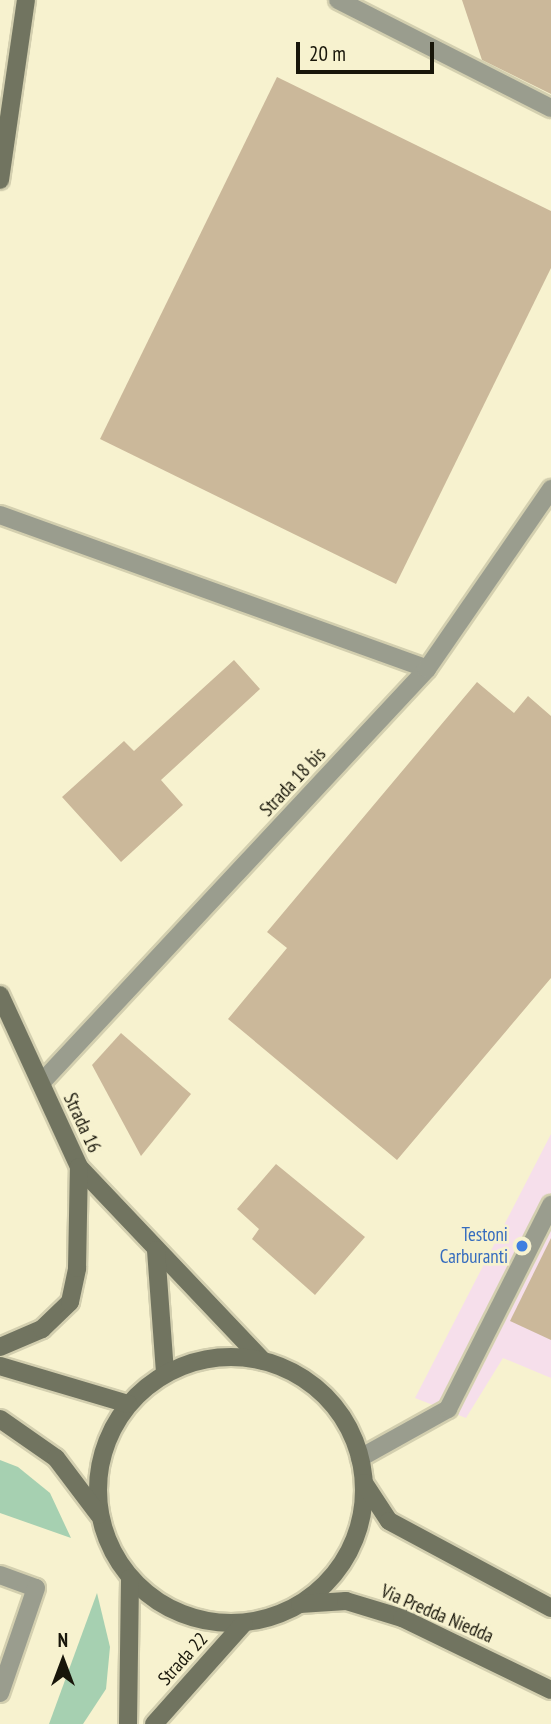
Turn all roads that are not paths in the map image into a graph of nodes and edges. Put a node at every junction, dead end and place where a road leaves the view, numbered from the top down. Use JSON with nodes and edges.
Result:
{"nodes":[{"id":1,"x":26,"y":0,"type":"edge"},
{"id":2,"x":338,"y":0,"type":"edge"},
{"id":3,"x":551,"y":108,"type":"edge"},
{"id":4,"x":0,"y":180,"type":"edge"},
{"id":5,"x":551,"y":489,"type":"edge"},
{"id":6,"x":0,"y":515,"type":"edge"},
{"id":7,"x":427,"y":670,"type":"junction"},
{"id":8,"x":0,"y":995,"type":"edge"},
{"id":9,"x":41,"y":1083,"type":"junction"},
{"id":10,"x":79,"y":1167,"type":"junction"},
{"id":11,"x":551,"y":1205,"type":"edge"},
{"id":12,"x":156,"y":1250,"type":"junction"},
{"id":13,"x":0,"y":1346,"type":"edge"},
{"id":14,"x":263,"y":1361,"type":"junction"},
{"id":15,"x":0,"y":1366,"type":"edge"},
{"id":16,"x":165,"y":1374,"type":"junction"},
{"id":17,"x":128,"y":1404,"type":"junction"},
{"id":18,"x":0,"y":1419,"type":"edge"},
{"id":19,"x":360,"y":1458,"type":"junction"},
{"id":20,"x":365,"y":1483,"type":"junction"},
{"id":21,"x":99,"y":1516,"type":"junction"},
{"id":22,"x":0,"y":1575,"type":"edge"},
{"id":23,"x":130,"y":1578,"type":"junction"},
{"id":24,"x":300,"y":1604,"type":"junction"},
{"id":25,"x":551,"y":1608,"type":"edge"},
{"id":26,"x":244,"y":1623,"type":"junction"},
{"id":27,"x":551,"y":1690,"type":"edge"},
{"id":28,"x":0,"y":1693,"type":"edge"},
{"id":29,"x":128,"y":1724,"type":"edge"},
{"id":30,"x":153,"y":1724,"type":"edge"}],
"edges":[{"from":1,"to":4,"type":"main road"},
{"from":2,"to":3,"type":"street"},
{"from":5,"to":7,"type":"street","name":"Strada 18 bis"},
{"from":6,"to":7,"type":"street"},
{"from":7,"to":9,"type":"street","name":"Strada 18 bis"},
{"from":8,"to":9,"type":"main road","name":"Strada 16"},
{"from":9,"to":10,"type":"main road","name":"Strada 16"},
{"from":10,"to":12,"type":"main road","name":"Strada 16"},
{"from":10,"to":13,"type":"main road"},
{"from":11,"to":19,"type":"street"},
{"from":12,"to":14,"type":"main road","name":"Strada 16"},
{"from":12,"to":16,"type":"main road"},
{"from":14,"to":16,"type":"main road"},
{"from":14,"to":19,"type":"main road"},
{"from":15,"to":17,"type":"main road"},
{"from":16,"to":17,"type":"main road"},
{"from":17,"to":21,"type":"main road"},
{"from":18,"to":21,"type":"main road"},
{"from":19,"to":20,"type":"main road"},
{"from":20,"to":24,"type":"main road"},
{"from":20,"to":25,"type":"main road"},
{"from":21,"to":23,"type":"main road"},
{"from":22,"to":28,"type":"street"},
{"from":23,"to":26,"type":"main road"},
{"from":23,"to":29,"type":"main road","name":"Strada 22"},
{"from":24,"to":26,"type":"main road"},
{"from":24,"to":27,"type":"main road","name":"Via Predda Niedda"},
{"from":26,"to":30,"type":"main road","name":"Strada 22"}]}
